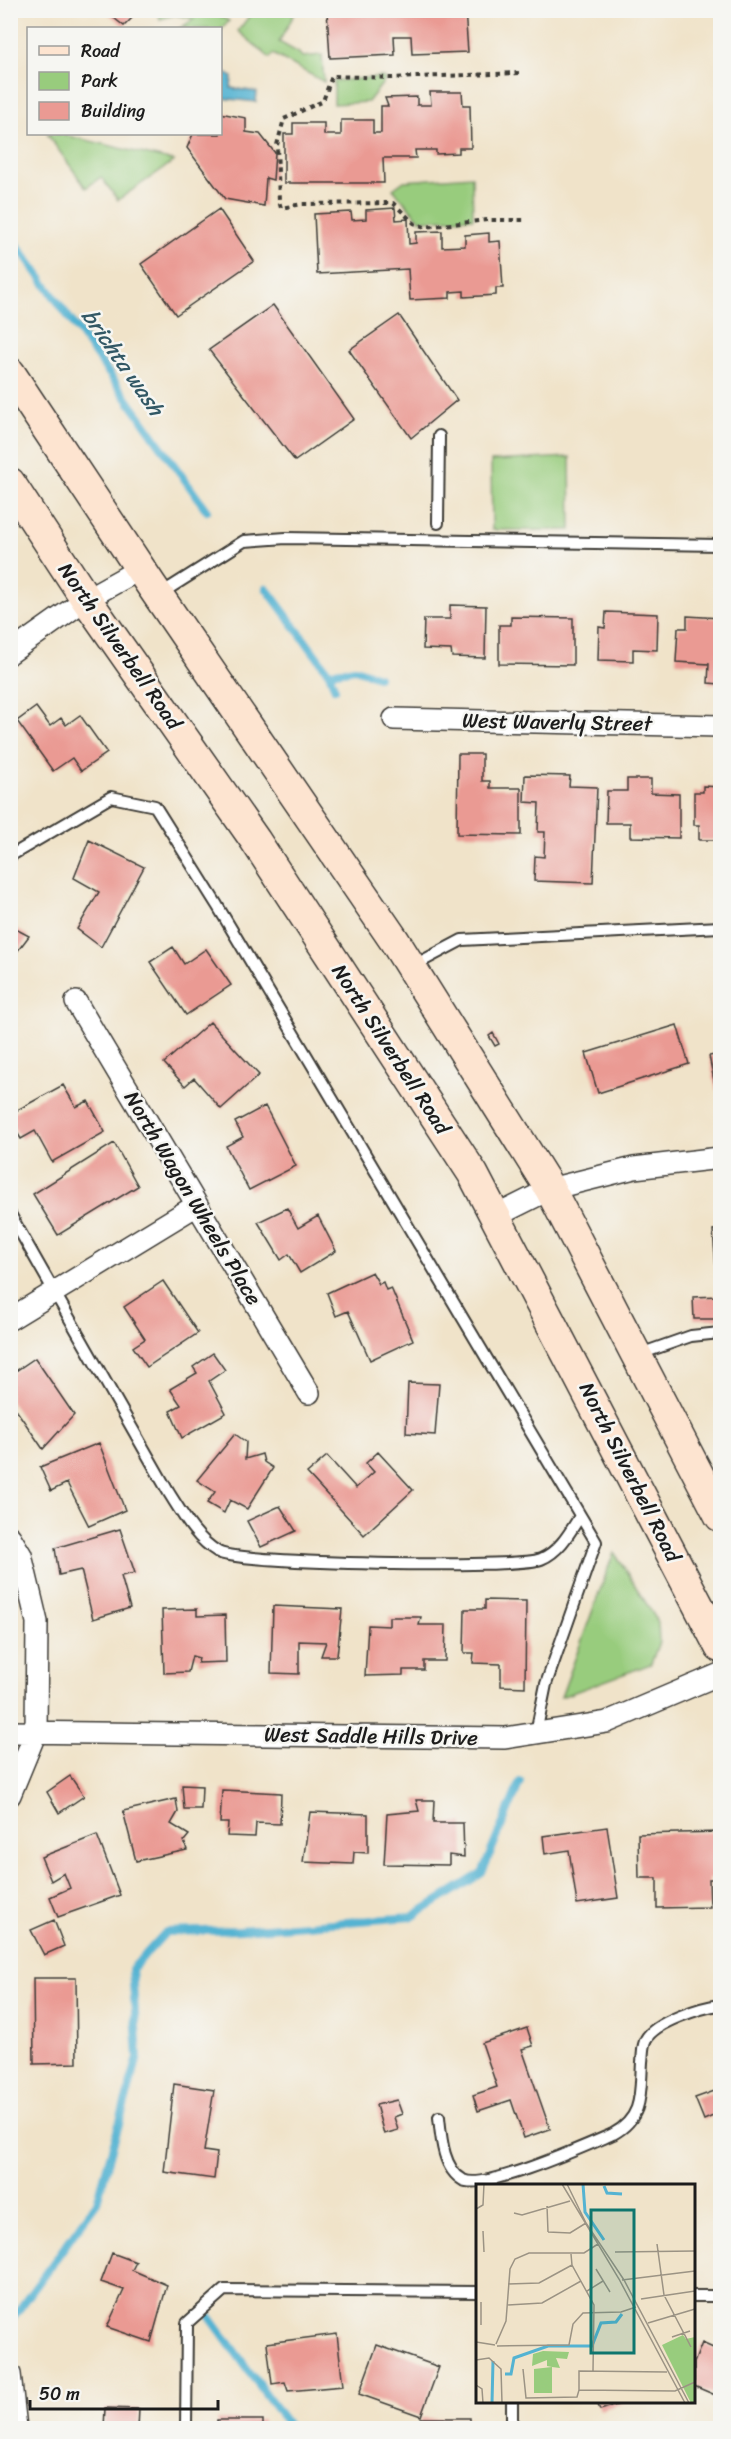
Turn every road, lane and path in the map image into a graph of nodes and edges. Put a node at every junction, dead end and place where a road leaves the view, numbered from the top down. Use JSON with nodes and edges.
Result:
{"nodes":[{"id":1,"x":519,"y":73,"type":"dead end"},
{"id":2,"x":527,"y":220,"type":"dead end"},
{"id":3,"x":10,"y":373,"type":"edge"},
{"id":4,"x":439,"y":436,"type":"dead end"},
{"id":5,"x":10,"y":483,"type":"edge"},
{"id":6,"x":438,"y":523,"type":"dead end"},
{"id":7,"x":720,"y":545,"type":"edge"},
{"id":8,"x":140,"y":569,"type":"junction"},
{"id":9,"x":158,"y":595,"type":"junction"},
{"id":10,"x":86,"y":599,"type":"junction"},
{"id":11,"x":10,"y":653,"type":"edge"},
{"id":12,"x":393,"y":719,"type":"dead end"},
{"id":13,"x":720,"y":726,"type":"edge"},
{"id":14,"x":10,"y":856,"type":"edge"},
{"id":15,"x":720,"y":927,"type":"edge"},
{"id":16,"x":411,"y":967,"type":"junction"},
{"id":17,"x":76,"y":1002,"type":"dead end"},
{"id":18,"x":720,"y":1158,"type":"edge"},
{"id":19,"x":550,"y":1190,"type":"junction"},
{"id":20,"x":197,"y":1205,"type":"junction"},
{"id":21,"x":10,"y":1214,"type":"edge"},
{"id":22,"x":496,"y":1216,"type":"junction"},
{"id":23,"x":53,"y":1293,"type":"junction"},
{"id":24,"x":10,"y":1319,"type":"edge"},
{"id":25,"x":720,"y":1333,"type":"edge"},
{"id":26,"x":637,"y":1355,"type":"junction"},
{"id":27,"x":309,"y":1394,"type":"dead end"},
{"id":28,"x":580,"y":1516,"type":"junction"},
{"id":29,"x":720,"y":1516,"type":"edge"},
{"id":30,"x":10,"y":1537,"type":"edge"},
{"id":31,"x":720,"y":1647,"type":"edge"},
{"id":32,"x":720,"y":1674,"type":"edge"},
{"id":33,"x":10,"y":1732,"type":"edge"},
{"id":34,"x":36,"y":1732,"type":"junction"},
{"id":35,"x":536,"y":1733,"type":"junction"},
{"id":36,"x":10,"y":1795,"type":"edge"},
{"id":37,"x":720,"y":2005,"type":"edge"},
{"id":38,"x":439,"y":2117,"type":"dead end"},
{"id":39,"x":476,"y":2292,"type":"edge"},
{"id":40,"x":695,"y":2296,"type":"edge"},
{"id":41,"x":720,"y":2296,"type":"edge"},
{"id":42,"x":10,"y":2374,"type":"edge"},
{"id":43,"x":512,"y":2403,"type":"edge"},
{"id":44,"x":14,"y":2426,"type":"edge"},
{"id":45,"x":186,"y":2428,"type":"edge"},
{"id":46,"x":512,"y":2428,"type":"edge"}],
"edges":[{"from":1,"to":2,"type":"path"},
{"from":3,"to":8,"type":"main road"},
{"from":4,"to":6,"type":"lane"},
{"from":5,"to":10,"type":"main road","name":"North Silverbell Road"},
{"from":7,"to":9,"type":"lane"},
{"from":8,"to":9,"type":"main road"},
{"from":8,"to":10,"type":"street"},
{"from":9,"to":16,"type":"main road"},
{"from":10,"to":11,"type":"street"},
{"from":10,"to":22,"type":"main road","name":"North Silverbell Road"},
{"from":12,"to":13,"type":"street","name":"West Waverly Street"},
{"from":14,"to":28,"type":"lane"},
{"from":15,"to":16,"type":"lane"},
{"from":16,"to":19,"type":"main road"},
{"from":17,"to":20,"type":"street","name":"North Wagon Wheels Place"},
{"from":18,"to":19,"type":"street"},
{"from":19,"to":22,"type":"street"},
{"from":19,"to":26,"type":"main road"},
{"from":20,"to":23,"type":"street"},
{"from":20,"to":27,"type":"street","name":"North Wagon Wheels Place"},
{"from":21,"to":23,"type":"lane"},
{"from":22,"to":31,"type":"main road","name":"North Silverbell Road"},
{"from":23,"to":24,"type":"street"},
{"from":23,"to":28,"type":"lane"},
{"from":25,"to":26,"type":"lane"},
{"from":26,"to":29,"type":"main road"},
{"from":28,"to":35,"type":"lane"},
{"from":30,"to":34,"type":"street"},
{"from":32,"to":35,"type":"street","name":"West Saddle Hills Drive"},
{"from":33,"to":34,"type":"street","name":"West Saddle Hills Drive"},
{"from":34,"to":35,"type":"street","name":"West Saddle Hills Drive"},
{"from":34,"to":36,"type":"street"},
{"from":37,"to":38,"type":"lane"},
{"from":39,"to":45,"type":"lane"},
{"from":40,"to":41,"type":"lane"},
{"from":42,"to":44,"type":"street"},
{"from":43,"to":46,"type":"lane"}]}
